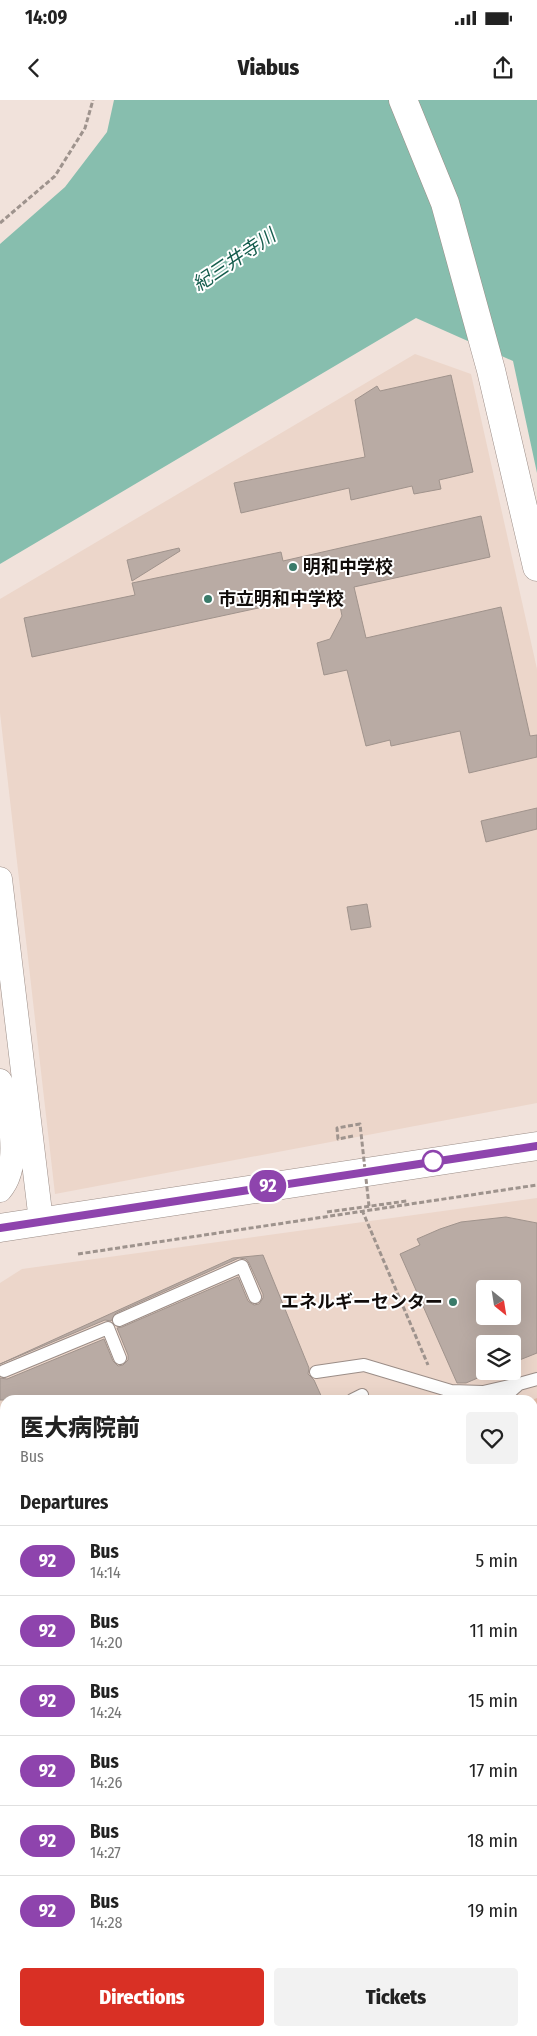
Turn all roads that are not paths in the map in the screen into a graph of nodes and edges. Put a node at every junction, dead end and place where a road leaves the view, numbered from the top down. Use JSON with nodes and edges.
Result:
{"nodes":[{"id":1,"x":403,"y":100,"type":"edge"},
{"id":2,"x":537,"y":566,"type":"edge"},
{"id":3,"x":0,"y":879,"type":"edge"},
{"id":4,"x":0,"y":1081,"type":"edge"},
{"id":5,"x":537,"y":1146,"type":"edge"},
{"id":6,"x":0,"y":1190,"type":"edge"},
{"id":7,"x":41,"y":1220,"type":"junction"},
{"id":8,"x":0,"y":1228,"type":"edge"},
{"id":9,"x":255,"y":1297,"type":"dead end"},
{"id":10,"x":119,"y":1320,"type":"dead end"},
{"id":11,"x":120,"y":1358,"type":"dead end"},
{"id":12,"x":4,"y":1371,"type":"dead end"},
{"id":13,"x":537,"y":1379,"type":"edge"},
{"id":14,"x":519,"y":1384,"type":"junction"},
{"id":15,"x":452,"y":1395,"type":"edge"},
{"id":16,"x":507,"y":1395,"type":"edge"}],
"edges":[{"from":1,"to":2,"type":"main road"},
{"from":3,"to":7,"type":"street"},
{"from":4,"to":6,"type":"street"},
{"from":5,"to":7,"type":"main road"},
{"from":7,"to":8,"type":"main road"},
{"from":9,"to":10,"type":"lane"},
{"from":11,"to":12,"type":"lane"},
{"from":13,"to":14,"type":"lane"},
{"from":14,"to":15,"type":"lane"},
{"from":14,"to":16,"type":"lane"}]}
